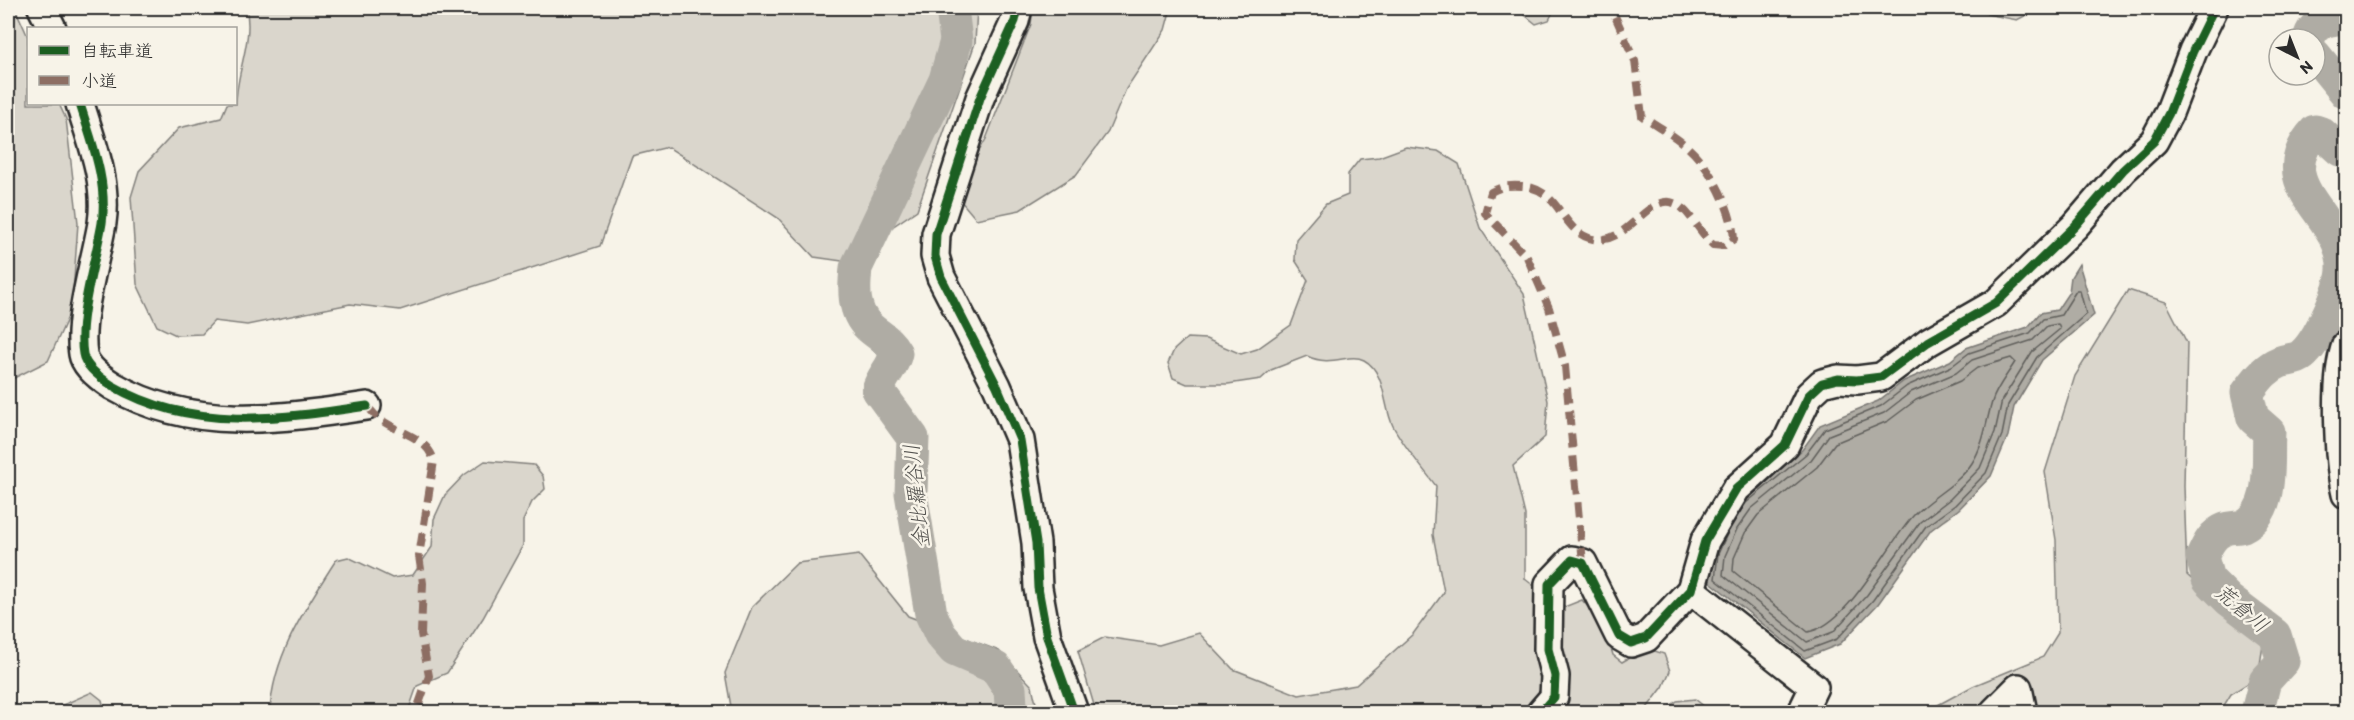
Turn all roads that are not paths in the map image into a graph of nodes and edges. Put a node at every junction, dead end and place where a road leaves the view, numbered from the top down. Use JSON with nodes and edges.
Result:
{"nodes":[{"id":1,"x":42,"y":8,"type":"edge"},
{"id":2,"x":1018,"y":8,"type":"edge"},
{"id":3,"x":2214,"y":8,"type":"edge"},
{"id":4,"x":52,"y":27,"type":"edge"},
{"id":5,"x":80,"y":105,"type":"edge"},
{"id":6,"x":2346,"y":345,"type":"edge"},
{"id":7,"x":366,"y":405,"type":"dead end"},
{"id":8,"x":2346,"y":494,"type":"edge"},
{"id":9,"x":1691,"y":590,"type":"junction"},
{"id":10,"x":1074,"y":712,"type":"edge"},
{"id":11,"x":1541,"y":712,"type":"edge"},
{"id":12,"x":1802,"y":712,"type":"edge"},
{"id":13,"x":1994,"y":712,"type":"edge"},
{"id":14,"x":2023,"y":712,"type":"edge"}],
"edges":[{"from":1,"to":4,"type":"street"},
{"from":2,"to":10,"type":"street"},
{"from":3,"to":9,"type":"street"},
{"from":5,"to":7,"type":"street"},
{"from":6,"to":8,"type":"street"},
{"from":9,"to":11,"type":"street"},
{"from":9,"to":12,"type":"street"},
{"from":13,"to":14,"type":"street"}]}
